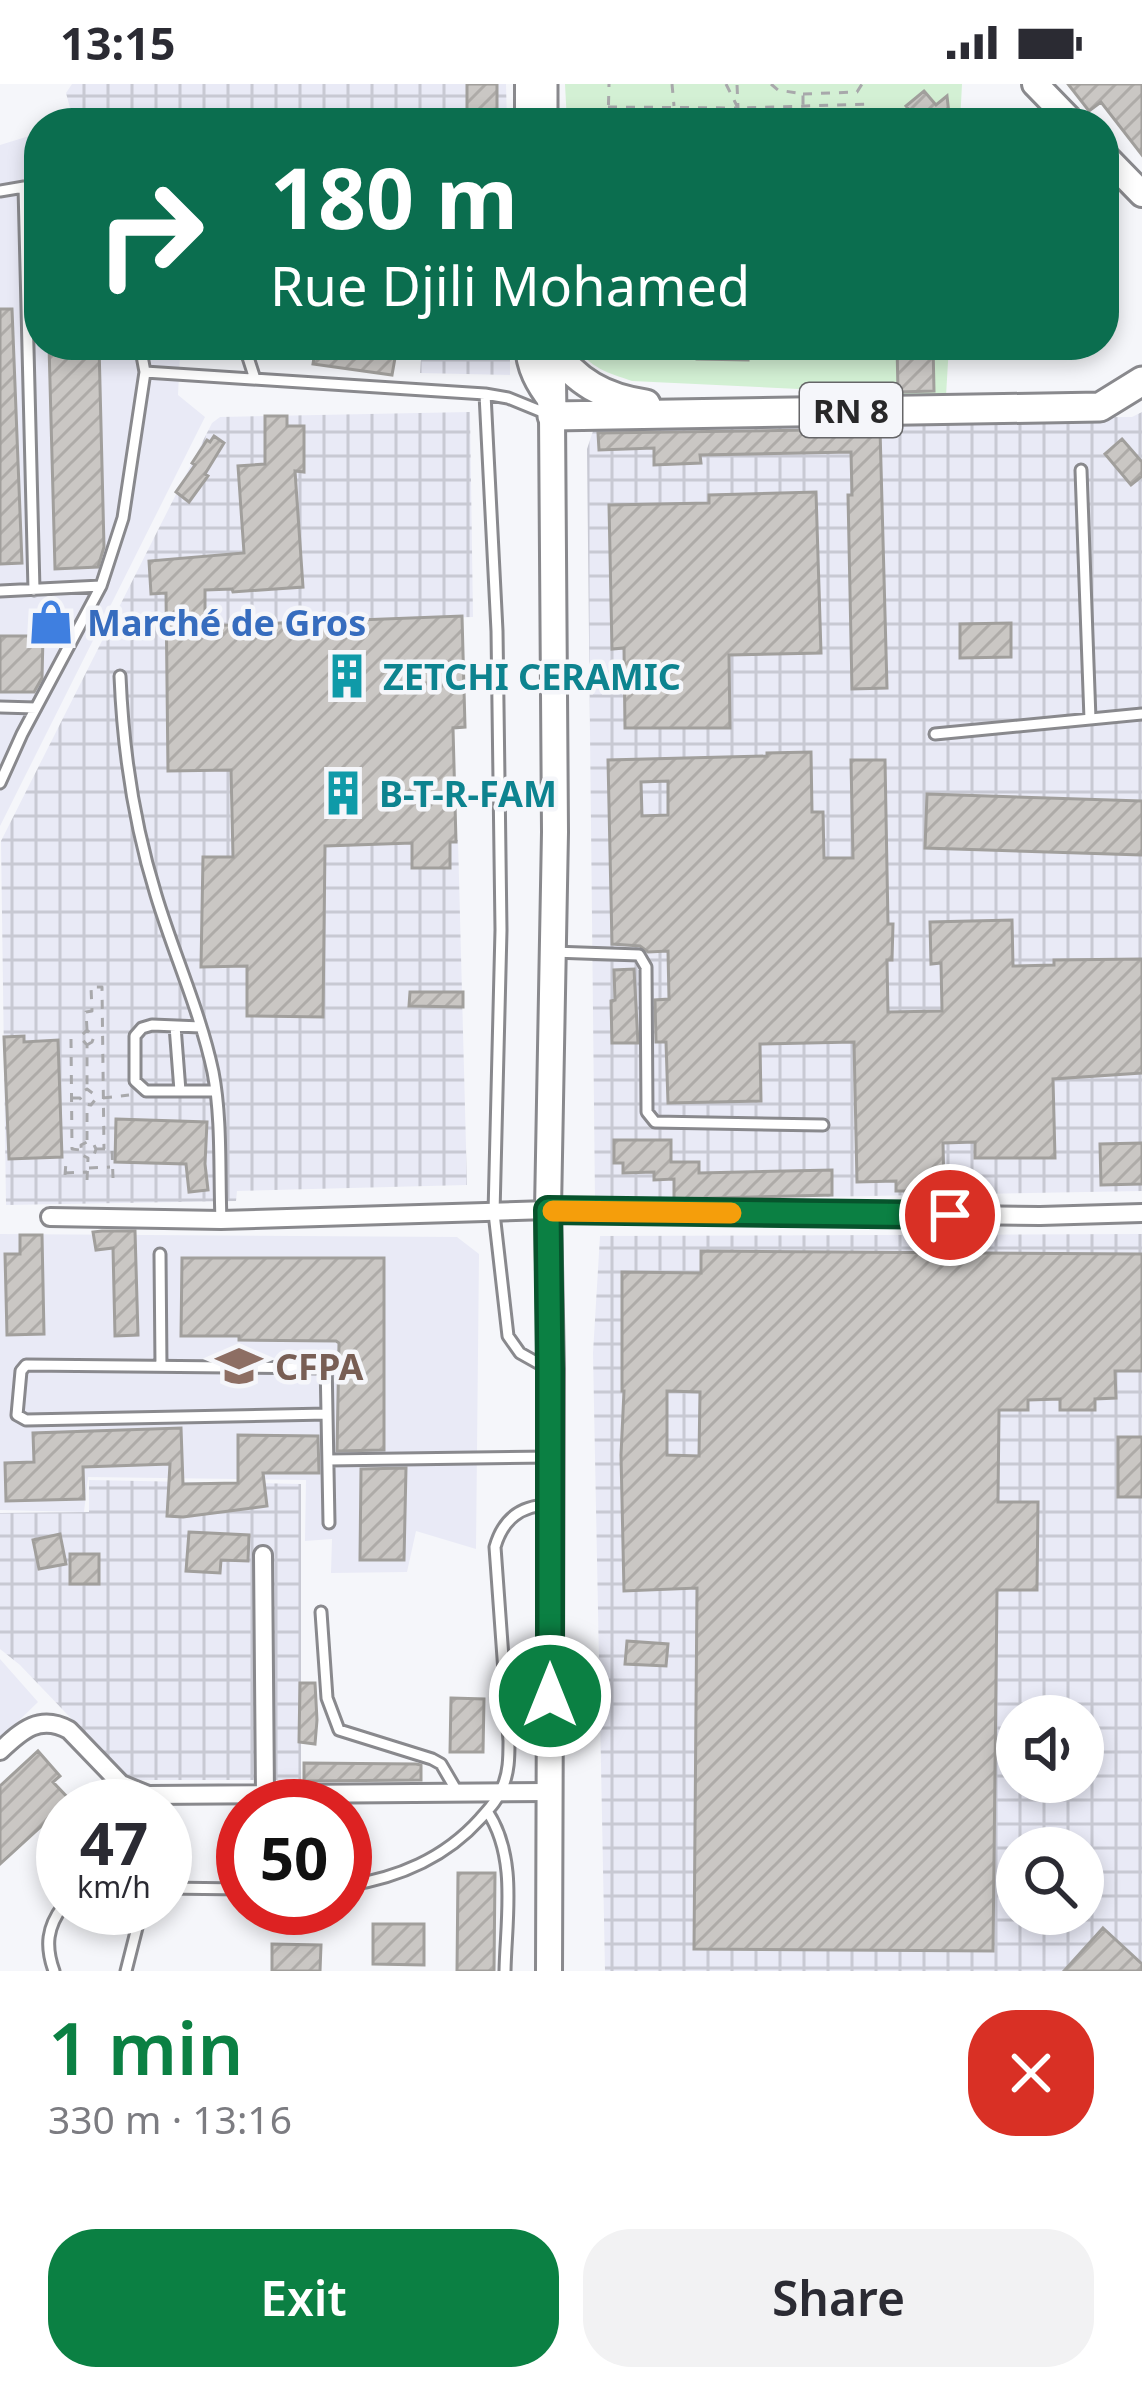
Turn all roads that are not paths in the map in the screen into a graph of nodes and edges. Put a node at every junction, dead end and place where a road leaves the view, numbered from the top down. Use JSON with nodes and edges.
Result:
{"nodes":[{"id":1,"x":1035,"y":84,"type":"edge"},
{"id":2,"x":1058,"y":108,"type":"edge"},
{"id":3,"x":1119,"y":170,"type":"edge"},
{"id":4,"x":24,"y":187,"type":"edge"},
{"id":5,"x":0,"y":191,"type":"edge"},
{"id":6,"x":1142,"y":194,"type":"edge"},
{"id":7,"x":28,"y":360,"type":"edge"},
{"id":8,"x":143,"y":360,"type":"edge"},
{"id":9,"x":249,"y":360,"type":"edge"},
{"id":10,"x":545,"y":360,"type":"edge"},
{"id":11,"x":558,"y":360,"type":"edge"},
{"id":12,"x":146,"y":372,"type":"junction"},
{"id":13,"x":255,"y":379,"type":"junction"},
{"id":14,"x":1142,"y":381,"type":"edge"},
{"id":15,"x":485,"y":394,"type":"junction"},
{"id":16,"x":552,"y":409,"type":"junction"},
{"id":17,"x":671,"y":415,"type":"junction"},
{"id":18,"x":1081,"y":470,"type":"dead end"},
{"id":19,"x":101,"y":586,"type":"junction"},
{"id":20,"x":34,"y":590,"type":"junction"},
{"id":21,"x":0,"y":591,"type":"edge"},
{"id":22,"x":120,"y":676,"type":"dead end"},
{"id":23,"x":0,"y":707,"type":"edge"},
{"id":24,"x":36,"y":708,"type":"junction"},
{"id":25,"x":1142,"y":714,"type":"edge"},
{"id":26,"x":1090,"y":719,"type":"junction"},
{"id":27,"x":935,"y":734,"type":"dead end"},
{"id":28,"x":0,"y":783,"type":"edge"},
{"id":29,"x":553,"y":952,"type":"junction"},
{"id":30,"x":175,"y":1026,"type":"junction"},
{"id":31,"x":201,"y":1027,"type":"junction"},
{"id":32,"x":180,"y":1090,"type":"junction"},
{"id":33,"x":216,"y":1091,"type":"junction"},
{"id":34,"x":823,"y":1125,"type":"dead end"},
{"id":35,"x":548,"y":1210,"type":"junction"},
{"id":36,"x":494,"y":1213,"type":"junction"},
{"id":37,"x":1142,"y":1213,"type":"edge"},
{"id":38,"x":50,"y":1216,"type":"dead end"},
{"id":39,"x":220,"y":1220,"type":"junction"},
{"id":40,"x":160,"y":1254,"type":"dead end"},
{"id":41,"x":161,"y":1366,"type":"junction"},
{"id":42,"x":550,"y":1369,"type":"junction"},
{"id":43,"x":327,"y":1414,"type":"junction"},
{"id":44,"x":550,"y":1457,"type":"junction"},
{"id":45,"x":328,"y":1460,"type":"junction"},
{"id":46,"x":550,"y":1505,"type":"junction"},
{"id":47,"x":329,"y":1523,"type":"dead end"},
{"id":48,"x":262,"y":1555,"type":"dead end"},
{"id":49,"x":321,"y":1612,"type":"dead end"},
{"id":50,"x":0,"y":1751,"type":"edge"},
{"id":51,"x":265,"y":1779,"type":"edge"},
{"id":52,"x":501,"y":1792,"type":"junction"},
{"id":53,"x":549,"y":1792,"type":"junction"},
{"id":54,"x":458,"y":1793,"type":"junction"},
{"id":55,"x":372,"y":1794,"type":"edge"},
{"id":56,"x":216,"y":1795,"type":"edge"},
{"id":57,"x":488,"y":1811,"type":"junction"},
{"id":58,"x":372,"y":1880,"type":"edge"},
{"id":59,"x":49,"y":1935,"type":"edge"},
{"id":60,"x":135,"y":1935,"type":"edge"},
{"id":61,"x":54,"y":1971,"type":"edge"},
{"id":62,"x":126,"y":1971,"type":"edge"},
{"id":63,"x":505,"y":1971,"type":"edge"},
{"id":64,"x":549,"y":1971,"type":"edge"}],
"edges":[{"from":1,"to":2,"type":"main road"},
{"from":3,"to":6,"type":"main road"},
{"from":4,"to":5,"type":"lane"},
{"from":7,"to":20,"type":"lane"},
{"from":8,"to":12,"type":"lane"},
{"from":9,"to":13,"type":"lane"},
{"from":10,"to":16,"type":"main road"},
{"from":11,"to":17,"type":"main road"},
{"from":12,"to":13,"type":"lane"},
{"from":12,"to":19,"type":"lane"},
{"from":13,"to":15,"type":"lane"},
{"from":14,"to":17,"type":"main road","number":"RN 8"},
{"from":15,"to":16,"type":"lane"},
{"from":15,"to":36,"type":"lane"},
{"from":16,"to":17,"type":"main road","number":"RN 8"},
{"from":16,"to":29,"type":"main road"},
{"from":18,"to":26,"type":"lane"},
{"from":19,"to":20,"type":"lane"},
{"from":19,"to":24,"type":"lane"},
{"from":20,"to":21,"type":"lane"},
{"from":22,"to":31,"type":"lane"},
{"from":23,"to":24,"type":"lane"},
{"from":24,"to":28,"type":"lane"},
{"from":25,"to":26,"type":"lane"},
{"from":26,"to":27,"type":"lane"},
{"from":29,"to":34,"type":"lane"},
{"from":29,"to":35,"type":"main road"},
{"from":30,"to":31,"type":"lane"},
{"from":30,"to":32,"type":"lane"},
{"from":30,"to":32,"type":"lane"},
{"from":31,"to":33,"type":"lane"},
{"from":32,"to":33,"type":"lane"},
{"from":33,"to":39,"type":"lane"},
{"from":35,"to":36,"type":"street"},
{"from":35,"to":37,"type":"street"},
{"from":35,"to":42,"type":"main road"},
{"from":36,"to":39,"type":"street"},
{"from":36,"to":42,"type":"lane"},
{"from":38,"to":39,"type":"street"},
{"from":40,"to":41,"type":"lane"},
{"from":41,"to":43,"type":"lane"},
{"from":41,"to":43,"type":"lane"},
{"from":42,"to":44,"type":"main road"},
{"from":43,"to":45,"type":"lane"},
{"from":44,"to":45,"type":"lane"},
{"from":44,"to":46,"type":"main road"},
{"from":45,"to":47,"type":"lane"},
{"from":46,"to":52,"type":"lane"},
{"from":46,"to":53,"type":"main road"},
{"from":48,"to":51,"type":"street"},
{"from":49,"to":54,"type":"lane"},
{"from":50,"to":56,"type":"street"},
{"from":52,"to":53,"type":"street"},
{"from":52,"to":54,"type":"street"},
{"from":52,"to":57,"type":"lane"},
{"from":53,"to":64,"type":"main road"},
{"from":54,"to":55,"type":"street"},
{"from":57,"to":58,"type":"lane"},
{"from":57,"to":63,"type":"lane"},
{"from":59,"to":61,"type":"lane"},
{"from":60,"to":62,"type":"lane"}]}
